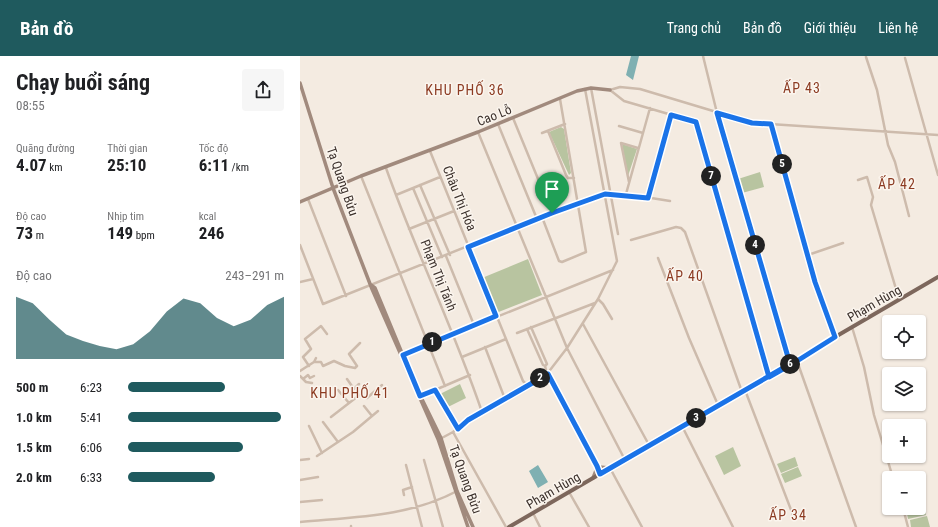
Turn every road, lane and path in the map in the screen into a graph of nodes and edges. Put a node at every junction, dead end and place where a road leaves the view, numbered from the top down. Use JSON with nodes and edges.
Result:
{"nodes":[{"id":1,"x":703,"y":56,"type":"edge"},
{"id":2,"x":866,"y":57,"type":"edge"},
{"id":3,"x":905,"y":58,"type":"dead end"},
{"id":4,"x":300,"y":84,"type":"edge"},
{"id":5,"x":591,"y":88,"type":"junction"},
{"id":6,"x":586,"y":89,"type":"junction"},
{"id":7,"x":610,"y":90,"type":"junction"},
{"id":8,"x":560,"y":99,"type":"junction"},
{"id":9,"x":650,"y":108,"type":"junction"},
{"id":10,"x":717,"y":113,"type":"junction"},
{"id":11,"x":671,"y":115,"type":"junction"},
{"id":12,"x":513,"y":118,"type":"junction"},
{"id":13,"x":498,"y":124,"type":"junction"},
{"id":14,"x":565,"y":124,"type":"junction"},
{"id":15,"x":771,"y":124,"type":"junction"},
{"id":16,"x":619,"y":126,"type":"dead end"},
{"id":17,"x":548,"y":131,"type":"junction"},
{"id":18,"x":478,"y":132,"type":"junction"},
{"id":19,"x":886,"y":132,"type":"junction"},
{"id":20,"x":542,"y":133,"type":"dead end"},
{"id":21,"x":643,"y":133,"type":"junction"},
{"id":22,"x":926,"y":134,"type":"junction"},
{"id":23,"x":938,"y":135,"type":"edge"},
{"id":24,"x":638,"y":148,"type":"junction"},
{"id":25,"x":430,"y":151,"type":"junction"},
{"id":26,"x":386,"y":168,"type":"junction"},
{"id":27,"x":938,"y":175,"type":"edge"},
{"id":28,"x":361,"y":176,"type":"junction"},
{"id":29,"x":440,"y":177,"type":"junction"},
{"id":30,"x":574,"y":178,"type":"junction"},
{"id":31,"x":858,"y":180,"type":"dead end"},
{"id":32,"x":629,"y":182,"type":"junction"},
{"id":33,"x":420,"y":185,"type":"junction"},
{"id":34,"x":333,"y":188,"type":"junction"},
{"id":35,"x":413,"y":188,"type":"junction"},
{"id":36,"x":605,"y":194,"type":"junction"},
{"id":37,"x":611,"y":194,"type":"junction"},
{"id":38,"x":626,"y":194,"type":"junction"},
{"id":39,"x":396,"y":195,"type":"junction"},
{"id":40,"x":648,"y":198,"type":"junction"},
{"id":41,"x":308,"y":199,"type":"junction"},
{"id":42,"x":670,"y":201,"type":"dead end"},
{"id":43,"x":300,"y":202,"type":"edge"},
{"id":44,"x":578,"y":202,"type":"junction"},
{"id":45,"x":454,"y":212,"type":"junction"},
{"id":46,"x":552,"y":213,"type":"junction"},
{"id":47,"x":909,"y":216,"type":"dead end"},
{"id":48,"x":542,"y":217,"type":"junction"},
{"id":49,"x":435,"y":219,"type":"junction"},
{"id":50,"x":537,"y":219,"type":"junction"},
{"id":51,"x":427,"y":222,"type":"junction"},
{"id":52,"x":518,"y":227,"type":"junction"},
{"id":53,"x":409,"y":229,"type":"junction"},
{"id":54,"x":618,"y":234,"type":"dead end"},
{"id":55,"x":631,"y":240,"type":"dead end"},
{"id":56,"x":843,"y":244,"type":"dead end"},
{"id":57,"x":300,"y":245,"type":"edge"},
{"id":58,"x":468,"y":247,"type":"junction"},
{"id":59,"x":448,"y":255,"type":"junction"},
{"id":60,"x":808,"y":255,"type":"junction"},
{"id":61,"x":442,"y":258,"type":"junction"},
{"id":62,"x":658,"y":258,"type":"dead end"},
{"id":63,"x":423,"y":265,"type":"junction"},
{"id":64,"x":613,"y":270,"type":"junction"},
{"id":65,"x":399,"y":273,"type":"junction"},
{"id":66,"x":938,"y":277,"type":"edge"},
{"id":67,"x":313,"y":280,"type":"junction"},
{"id":68,"x":300,"y":282,"type":"edge"},
{"id":69,"x":371,"y":285,"type":"junction"},
{"id":70,"x":346,"y":296,"type":"junction"},
{"id":71,"x":546,"y":298,"type":"junction"},
{"id":72,"x":598,"y":299,"type":"junction"},
{"id":73,"x":899,"y":299,"type":"junction"},
{"id":74,"x":596,"y":303,"type":"junction"},
{"id":75,"x":496,"y":316,"type":"junction"},
{"id":76,"x":555,"y":318,"type":"junction"},
{"id":77,"x":612,"y":319,"type":"dead end"},
{"id":78,"x":583,"y":324,"type":"junction"},
{"id":79,"x":474,"y":325,"type":"junction"},
{"id":80,"x":852,"y":326,"type":"junction"},
{"id":81,"x":531,"y":328,"type":"junction"},
{"id":82,"x":527,"y":329,"type":"junction"},
{"id":83,"x":517,"y":333,"type":"dead end"},
{"id":84,"x":327,"y":334,"type":"dead end"},
{"id":85,"x":452,"y":334,"type":"junction"},
{"id":86,"x":835,"y":337,"type":"junction"},
{"id":87,"x":506,"y":339,"type":"junction"},
{"id":88,"x":360,"y":343,"type":"dead end"},
{"id":89,"x":428,"y":344,"type":"junction"},
{"id":90,"x":485,"y":347,"type":"junction"},
{"id":91,"x":567,"y":348,"type":"junction"},
{"id":92,"x":402,"y":355,"type":"junction"},
{"id":93,"x":462,"y":357,"type":"junction"},
{"id":94,"x":316,"y":358,"type":"dead end"},
{"id":95,"x":797,"y":361,"type":"junction"},
{"id":96,"x":314,"y":362,"type":"junction"},
{"id":97,"x":790,"y":364,"type":"junction"},
{"id":98,"x":309,"y":366,"type":"junction"},
{"id":99,"x":545,"y":366,"type":"junction"},
{"id":100,"x":300,"y":371,"type":"edge"},
{"id":101,"x":548,"y":374,"type":"junction"},
{"id":102,"x":470,"y":375,"type":"junction"},
{"id":103,"x":300,"y":376,"type":"edge"},
{"id":104,"x":314,"y":376,"type":"dead end"},
{"id":105,"x":769,"y":377,"type":"junction"},
{"id":106,"x":303,"y":379,"type":"junction"},
{"id":107,"x":347,"y":379,"type":"dead end"},
{"id":108,"x":312,"y":383,"type":"dead end"},
{"id":109,"x":359,"y":384,"type":"dead end"},
{"id":110,"x":382,"y":385,"type":"dead end"},
{"id":111,"x":527,"y":385,"type":"junction"},
{"id":112,"x":445,"y":386,"type":"junction"},
{"id":113,"x":338,"y":390,"type":"dead end"},
{"id":114,"x":435,"y":390,"type":"junction"},
{"id":115,"x":744,"y":391,"type":"junction"},
{"id":116,"x":362,"y":393,"type":"dead end"},
{"id":117,"x":419,"y":396,"type":"junction"},
{"id":118,"x":367,"y":398,"type":"dead end"},
{"id":119,"x":505,"y":399,"type":"junction"},
{"id":120,"x":349,"y":403,"type":"junction"},
{"id":121,"x":364,"y":406,"type":"dead end"},
{"id":122,"x":719,"y":406,"type":"junction"},
{"id":123,"x":378,"y":411,"type":"dead end"},
{"id":124,"x":482,"y":412,"type":"junction"},
{"id":125,"x":372,"y":416,"type":"junction"},
{"id":126,"x":331,"y":417,"type":"dead end"},
{"id":127,"x":323,"y":422,"type":"dead end"},
{"id":128,"x":309,"y":426,"type":"dead end"},
{"id":129,"x":682,"y":426,"type":"junction"},
{"id":130,"x":458,"y":429,"type":"junction"},
{"id":131,"x":453,"y":432,"type":"junction"},
{"id":132,"x":439,"y":439,"type":"junction"},
{"id":133,"x":338,"y":442,"type":"junction"},
{"id":134,"x":650,"y":445,"type":"junction"},
{"id":135,"x":322,"y":453,"type":"junction"},
{"id":136,"x":317,"y":456,"type":"dead end"},
{"id":137,"x":309,"y":459,"type":"dead end"},
{"id":138,"x":300,"y":460,"type":"edge"},
{"id":139,"x":424,"y":460,"type":"dead end"},
{"id":140,"x":625,"y":460,"type":"junction"},
{"id":141,"x":406,"y":465,"type":"dead end"},
{"id":142,"x":598,"y":467,"type":"junction"},
{"id":143,"x":610,"y":468,"type":"junction"},
{"id":144,"x":891,"y":471,"type":"edge"},
{"id":145,"x":602,"y":473,"type":"junction"},
{"id":146,"x":318,"y":478,"type":"dead end"},
{"id":147,"x":593,"y":478,"type":"junction"},
{"id":148,"x":300,"y":480,"type":"edge"},
{"id":149,"x":412,"y":487,"type":"junction"},
{"id":150,"x":456,"y":492,"type":"junction"},
{"id":151,"x":569,"y":492,"type":"junction"},
{"id":152,"x":404,"y":495,"type":"dead end"},
{"id":153,"x":322,"y":500,"type":"dead end"},
{"id":154,"x":435,"y":500,"type":"junction"},
{"id":155,"x":300,"y":502,"type":"edge"},
{"id":156,"x":417,"y":506,"type":"junction"},
{"id":157,"x":533,"y":513,"type":"junction"},
{"id":158,"x":793,"y":515,"type":"dead end"},
{"id":159,"x":905,"y":515,"type":"edge"},
{"id":160,"x":300,"y":522,"type":"edge"},
{"id":161,"x":422,"y":527,"type":"edge"},
{"id":162,"x":443,"y":527,"type":"edge"},
{"id":163,"x":468,"y":527,"type":"edge"},
{"id":164,"x":473,"y":527,"type":"edge"},
{"id":165,"x":506,"y":527,"type":"edge"},
{"id":166,"x":509,"y":527,"type":"edge"},
{"id":167,"x":540,"y":527,"type":"edge"},
{"id":168,"x":588,"y":527,"type":"edge"},
{"id":169,"x":642,"y":527,"type":"edge"},
{"id":170,"x":732,"y":527,"type":"edge"},
{"id":171,"x":856,"y":527,"type":"edge"},
{"id":172,"x":908,"y":527,"type":"edge"}],
"edges":[{"from":1,"to":10,"type":"street"},
{"from":2,"to":19,"type":"street"},
{"from":3,"to":22,"type":"street"},
{"from":4,"to":34,"type":"main road","name":"Tạ Quang Bửu"},
{"from":5,"to":6,"type":"main road","name":"Cao Lỗ"},
{"from":5,"to":7,"type":"main road","name":"Cao Lỗ"},
{"from":5,"to":37,"type":"street"},
{"from":6,"to":8,"type":"main road","name":"Cao Lỗ"},
{"from":6,"to":36,"type":"street"},
{"from":7,"to":9,"type":"street","name":"Cao Lỗ"},
{"from":7,"to":10,"type":"street"},
{"from":8,"to":12,"type":"main road","name":"Cao Lỗ"},
{"from":8,"to":14,"type":"street"},
{"from":9,"to":11,"type":"street","name":"Cao Lỗ"},
{"from":9,"to":21,"type":"street"},
{"from":10,"to":15,"type":"street"},
{"from":10,"to":97,"type":"street"},
{"from":11,"to":40,"type":"street"},
{"from":11,"to":105,"type":"street","name":"Cao Lỗ"},
{"from":12,"to":13,"type":"main road","name":"Cao Lỗ"},
{"from":12,"to":46,"type":"street"},
{"from":13,"to":18,"type":"main road","name":"Cao Lỗ"},
{"from":13,"to":50,"type":"street"},
{"from":14,"to":17,"type":"street"},
{"from":14,"to":30,"type":"street"},
{"from":15,"to":19,"type":"street"},
{"from":15,"to":60,"type":"street"},
{"from":16,"to":21,"type":"street"},
{"from":17,"to":20,"type":"street"},
{"from":17,"to":30,"type":"street"},
{"from":18,"to":25,"type":"main road","name":"Cao Lỗ"},
{"from":18,"to":52,"type":"street"},
{"from":19,"to":22,"type":"street"},
{"from":19,"to":47,"type":"street"},
{"from":21,"to":24,"type":"street"},
{"from":22,"to":23,"type":"street"},
{"from":22,"to":27,"type":"street"},
{"from":24,"to":32,"type":"street"},
{"from":24,"to":32,"type":"street"},
{"from":25,"to":26,"type":"main road","name":"Cao Lỗ"},
{"from":25,"to":29,"type":"street","name":"Châu Thị Hóa"},
{"from":26,"to":28,"type":"main road","name":"Cao Lỗ"},
{"from":26,"to":39,"type":"street","name":"Phạm Thị Tánh"},
{"from":28,"to":34,"type":"main road","name":"Cao Lỗ"},
{"from":28,"to":65,"type":"street"},
{"from":29,"to":33,"type":"street"},
{"from":29,"to":45,"type":"street","name":"Châu Thị Hóa"},
{"from":30,"to":44,"type":"street"},
{"from":31,"to":73,"type":"street"},
{"from":32,"to":38,"type":"street"},
{"from":33,"to":35,"type":"street"},
{"from":33,"to":49,"type":"street"},
{"from":34,"to":41,"type":"main road","name":"Cao Lỗ"},
{"from":34,"to":69,"type":"main road","name":"Tạ Quang Bửu"},
{"from":35,"to":39,"type":"street"},
{"from":35,"to":51,"type":"street"},
{"from":36,"to":37,"type":"street"},
{"from":36,"to":44,"type":"street"},
{"from":36,"to":64,"type":"street"},
{"from":37,"to":38,"type":"street"},
{"from":37,"to":54,"type":"street"},
{"from":38,"to":40,"type":"street"},
{"from":39,"to":53,"type":"street","name":"Phạm Thị Tánh"},
{"from":40,"to":42,"type":"street"},
{"from":41,"to":43,"type":"main road","name":"Cao Lỗ"},
{"from":41,"to":70,"type":"street"},
{"from":44,"to":46,"type":"street"},
{"from":44,"to":48,"type":"street"},
{"from":45,"to":49,"type":"street"},
{"from":45,"to":58,"type":"street","name":"Châu Thị Hóa"},
{"from":46,"to":48,"type":"street"},
{"from":48,"to":50,"type":"street"},
{"from":49,"to":51,"type":"street"},
{"from":49,"to":59,"type":"street"},
{"from":50,"to":52,"type":"street"},
{"from":51,"to":53,"type":"street"},
{"from":51,"to":61,"type":"street"},
{"from":52,"to":58,"type":"street"},
{"from":52,"to":71,"type":"street"},
{"from":53,"to":63,"type":"street","name":"Phạm Thị Tánh"},
{"from":55,"to":115,"type":"street"},
{"from":56,"to":60,"type":"street"},
{"from":57,"to":67,"type":"street"},
{"from":58,"to":59,"type":"street"},
{"from":58,"to":75,"type":"street","name":"Châu Thị Hóa"},
{"from":59,"to":61,"type":"street"},
{"from":59,"to":79,"type":"street"},
{"from":60,"to":86,"type":"street"},
{"from":61,"to":63,"type":"street"},
{"from":62,"to":122,"type":"street"},
{"from":63,"to":65,"type":"street"},
{"from":63,"to":85,"type":"street","name":"Phạm Thị Tánh"},
{"from":64,"to":71,"type":"street"},
{"from":64,"to":72,"type":"street"},
{"from":65,"to":69,"type":"street"},
{"from":65,"to":89,"type":"street"},
{"from":66,"to":73,"type":"main road","name":"Phạm Hùng"},
{"from":67,"to":68,"type":"street"},
{"from":67,"to":70,"type":"street"},
{"from":69,"to":70,"type":"street"},
{"from":69,"to":92,"type":"main road","name":"Tạ Quang Bửu"},
{"from":71,"to":75,"type":"street"},
{"from":71,"to":76,"type":"street"},
{"from":72,"to":74,"type":"street"},
{"from":72,"to":77,"type":"street"},
{"from":73,"to":80,"type":"main road","name":"Phạm Hùng"},
{"from":74,"to":76,"type":"street"},
{"from":74,"to":78,"type":"street"},
{"from":75,"to":79,"type":"street"},
{"from":75,"to":87,"type":"street","name":"Châu Thị Hóa"},
{"from":76,"to":81,"type":"street"},
{"from":76,"to":91,"type":"street"},
{"from":78,"to":91,"type":"street"},
{"from":78,"to":134,"type":"street"},
{"from":79,"to":85,"type":"street"},
{"from":80,"to":86,"type":"main road","name":"Phạm Hùng"},
{"from":80,"to":144,"type":"street"},
{"from":81,"to":82,"type":"street"},
{"from":81,"to":99,"type":"street"},
{"from":82,"to":83,"type":"street"},
{"from":82,"to":99,"type":"street"},
{"from":84,"to":98,"type":"street"},
{"from":85,"to":89,"type":"street"},
{"from":85,"to":93,"type":"street","name":"Phạm Thị Tánh"},
{"from":86,"to":95,"type":"main road","name":"Phạm Hùng"},
{"from":87,"to":90,"type":"street"},
{"from":87,"to":111,"type":"street","name":"Châu Thị Hóa"},
{"from":88,"to":96,"type":"street"},
{"from":89,"to":92,"type":"street"},
{"from":89,"to":112,"type":"street"},
{"from":90,"to":93,"type":"street"},
{"from":90,"to":119,"type":"street"},
{"from":91,"to":101,"type":"street"},
{"from":91,"to":140,"type":"street"},
{"from":92,"to":117,"type":"main road","name":"Tạ Quang Bửu"},
{"from":93,"to":102,"type":"street","name":"Phạm Thị Tánh"},
{"from":94,"to":96,"type":"street"},
{"from":95,"to":97,"type":"main road","name":"Phạm Hùng"},
{"from":95,"to":171,"type":"street"},
{"from":96,"to":98,"type":"street"},
{"from":97,"to":105,"type":"main road","name":"Phạm Hùng"},
{"from":98,"to":100,"type":"street"},
{"from":99,"to":101,"type":"street"},
{"from":101,"to":111,"type":"street"},
{"from":101,"to":142,"type":"street"},
{"from":102,"to":112,"type":"street"},
{"from":102,"to":124,"type":"street","name":"Phạm Thị Tánh"},
{"from":103,"to":106,"type":"street"},
{"from":104,"to":106,"type":"street"},
{"from":105,"to":115,"type":"main road","name":"Phạm Hùng"},
{"from":106,"to":108,"type":"street"},
{"from":107,"to":109,"type":"street"},
{"from":110,"to":118,"type":"street"},
{"from":111,"to":119,"type":"street"},
{"from":112,"to":114,"type":"street"},
{"from":113,"to":120,"type":"street"},
{"from":114,"to":117,"type":"street"},
{"from":114,"to":130,"type":"street"},
{"from":115,"to":122,"type":"main road","name":"Phạm Hùng"},
{"from":115,"to":158,"type":"street"},
{"from":116,"to":120,"type":"street"},
{"from":117,"to":132,"type":"main road","name":"Tạ Quang Bửu"},
{"from":119,"to":124,"type":"street"},
{"from":120,"to":126,"type":"street"},
{"from":121,"to":125,"type":"street"},
{"from":122,"to":129,"type":"main road","name":"Phạm Hùng"},
{"from":123,"to":125,"type":"street"},
{"from":124,"to":130,"type":"street"},
{"from":125,"to":133,"type":"street"},
{"from":127,"to":133,"type":"street"},
{"from":128,"to":135,"type":"street"},
{"from":129,"to":134,"type":"main road","name":"Phạm Hùng"},
{"from":129,"to":170,"type":"street"},
{"from":130,"to":131,"type":"street"},
{"from":131,"to":132,"type":"street"},
{"from":131,"to":165,"type":"street"},
{"from":132,"to":150,"type":"main road","name":"Tạ Quang Bửu"},
{"from":133,"to":135,"type":"street"},
{"from":134,"to":140,"type":"main road","name":"Phạm Hùng"},
{"from":135,"to":136,"type":"street"},
{"from":137,"to":138,"type":"street"},
{"from":139,"to":154,"type":"street"},
{"from":140,"to":143,"type":"main road","name":"Phạm Hùng"},
{"from":141,"to":149,"type":"street"},
{"from":142,"to":143,"type":"main road"},
{"from":142,"to":145,"type":"street"},
{"from":142,"to":147,"type":"main road"},
{"from":143,"to":145,"type":"main road","name":"Phạm Hùng"},
{"from":143,"to":169,"type":"street"},
{"from":145,"to":147,"type":"main road","name":"Phạm Hùng"},
{"from":146,"to":148,"type":"street"},
{"from":147,"to":151,"type":"main road","name":"Phạm Hùng"},
{"from":149,"to":152,"type":"street"},
{"from":149,"to":156,"type":"street"},
{"from":150,"to":154,"type":"street"},
{"from":150,"to":163,"type":"main road","name":"Tạ Quang Bửu"},
{"from":150,"to":164,"type":"main road","name":"Tạ Quang Bửu"},
{"from":151,"to":157,"type":"main road","name":"Phạm Hùng"},
{"from":151,"to":168,"type":"street"},
{"from":153,"to":155,"type":"street"},
{"from":154,"to":156,"type":"street"},
{"from":154,"to":162,"type":"street"},
{"from":156,"to":160,"type":"street"},
{"from":156,"to":161,"type":"street"},
{"from":157,"to":166,"type":"main road","name":"Phạm Hùng"},
{"from":157,"to":167,"type":"street"},
{"from":159,"to":172,"type":"street"}]}
